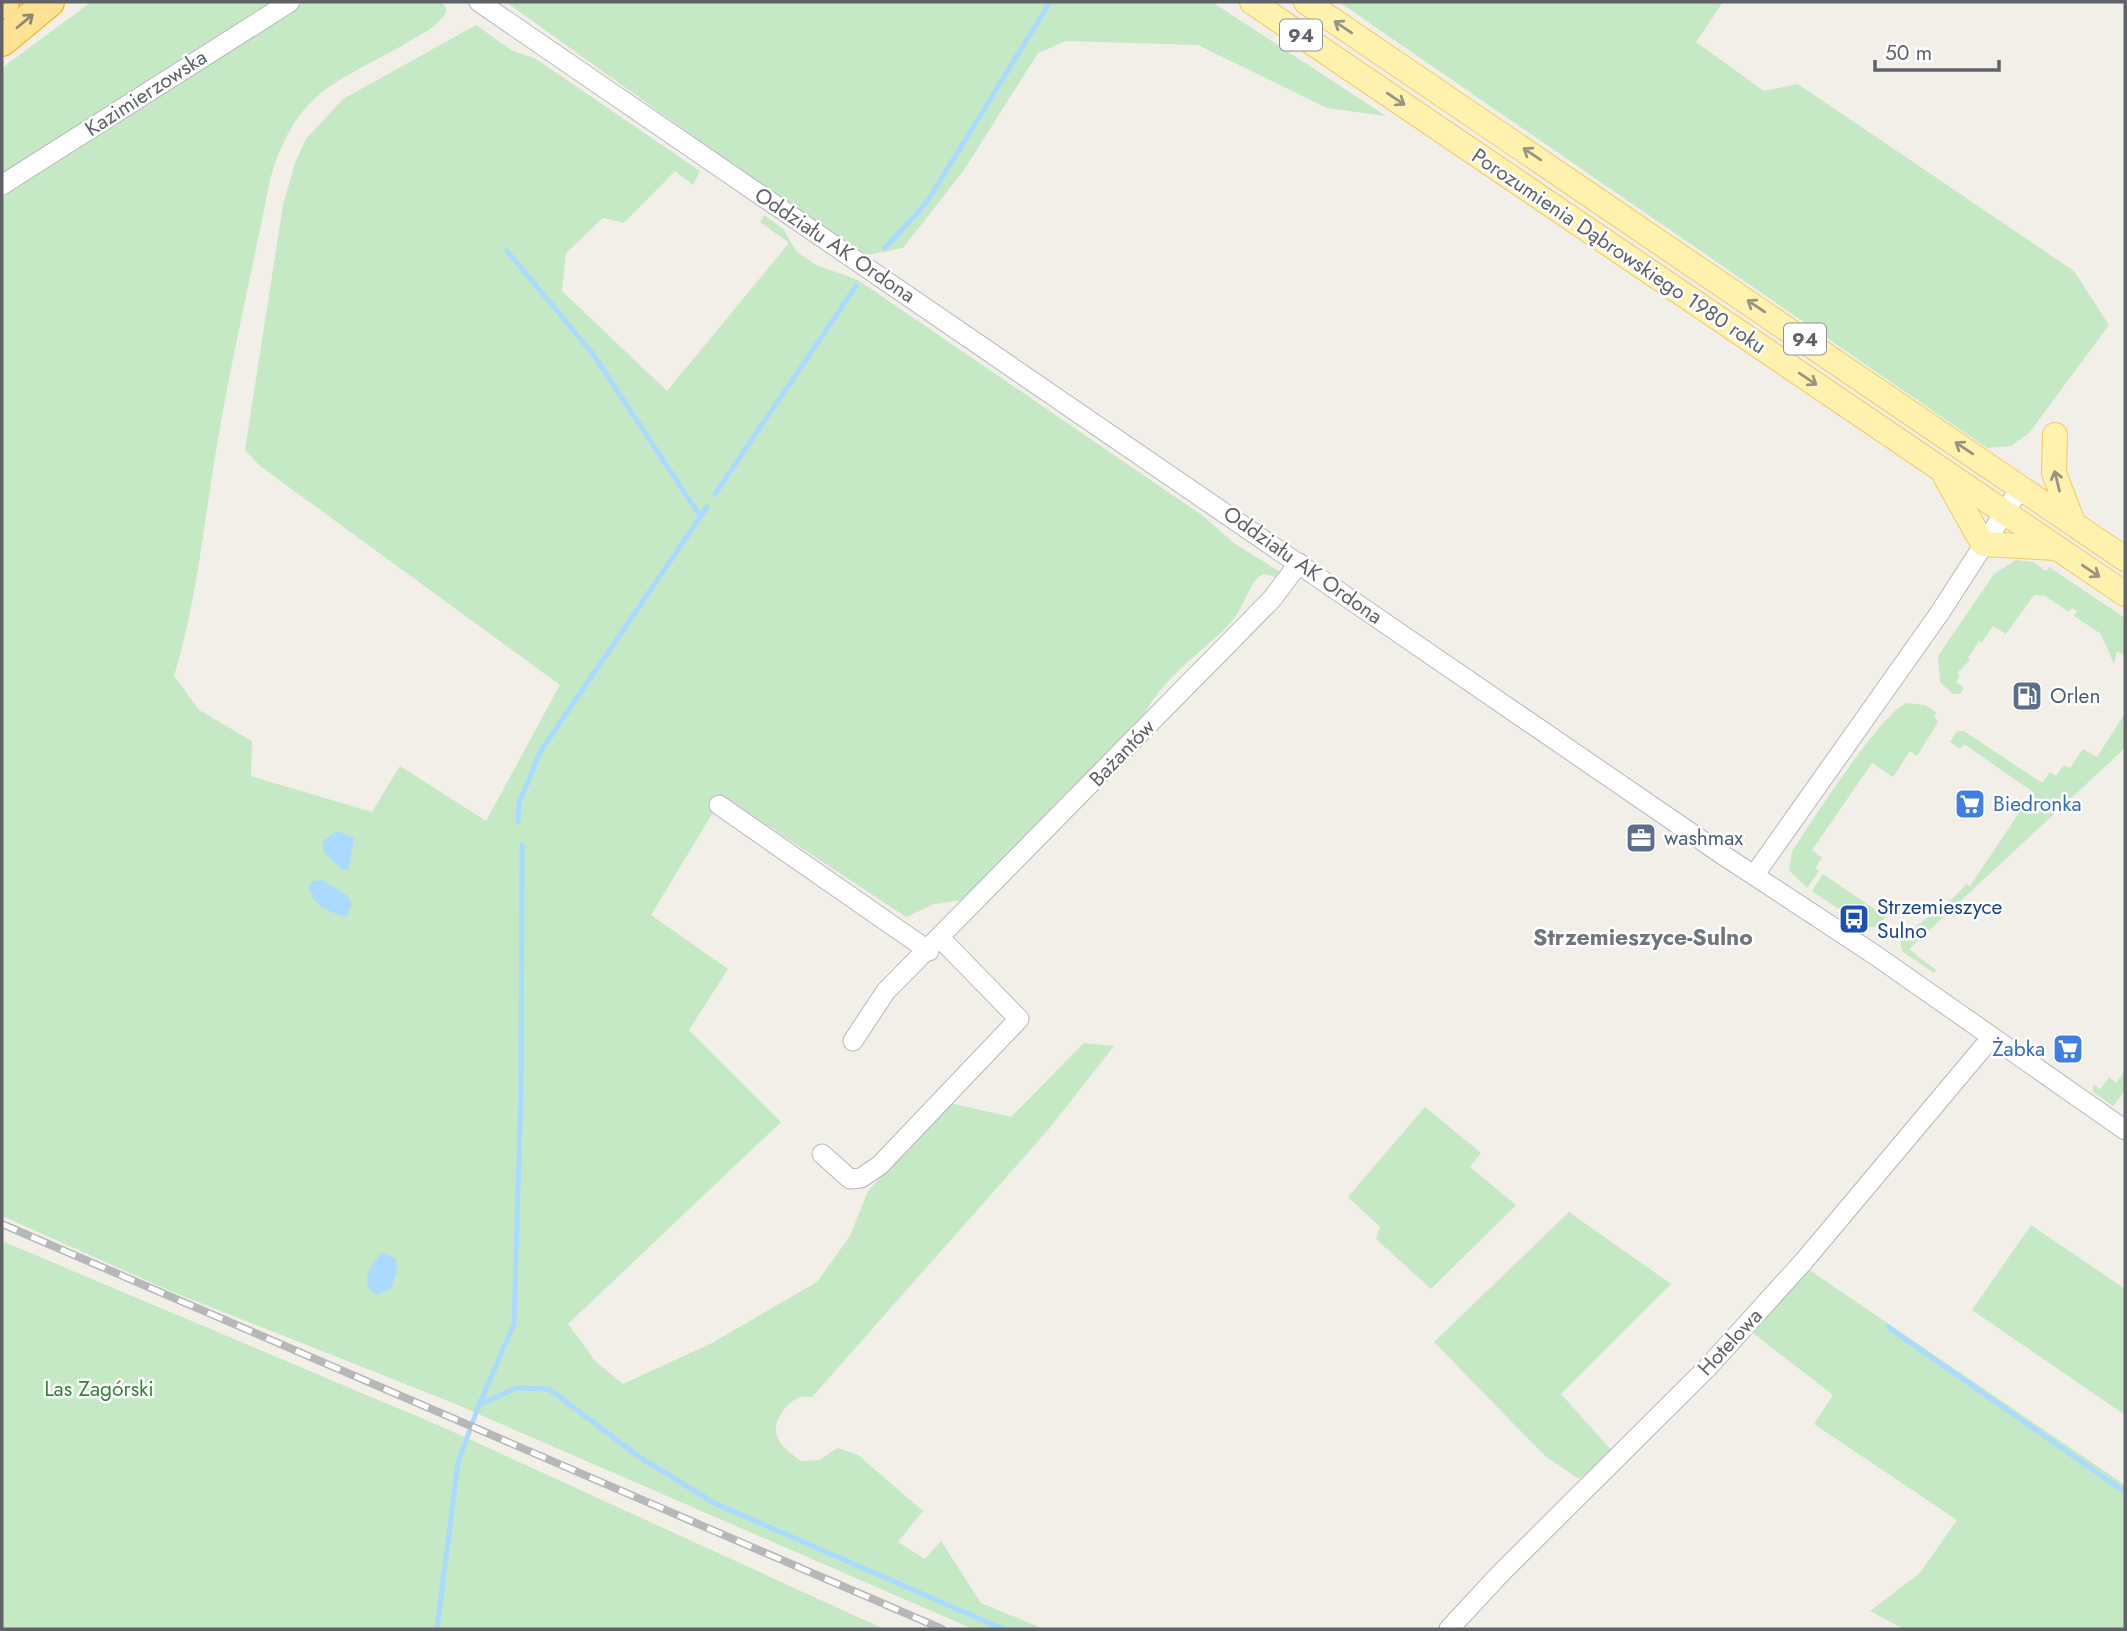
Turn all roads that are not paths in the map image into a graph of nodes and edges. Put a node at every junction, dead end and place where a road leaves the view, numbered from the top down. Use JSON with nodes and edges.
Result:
{"nodes":[{"id":1,"x":49,"y":2,"type":"edge"},
{"id":2,"x":290,"y":2,"type":"edge"},
{"id":3,"x":479,"y":2,"type":"edge"},
{"id":4,"x":1252,"y":2,"type":"edge"},
{"id":5,"x":1306,"y":2,"type":"edge"},
{"id":6,"x":2,"y":41,"type":"edge"},
{"id":7,"x":2,"y":185,"type":"edge"},
{"id":8,"x":2054,"y":435,"type":"dead end"},
{"id":9,"x":1941,"y":470,"type":"junction"},
{"id":10,"x":2021,"y":487,"type":"junction"},
{"id":11,"x":2004,"y":512,"type":"junction"},
{"id":12,"x":2073,"y":523,"type":"junction"},
{"id":13,"x":1983,"y":544,"type":"junction"},
{"id":14,"x":2056,"y":548,"type":"junction"},
{"id":15,"x":2125,"y":559,"type":"edge"},
{"id":16,"x":1299,"y":563,"type":"junction"},
{"id":17,"x":2125,"y":594,"type":"edge"},
{"id":18,"x":719,"y":805,"type":"dead end"},
{"id":19,"x":1755,"y":874,"type":"junction"},
{"id":20,"x":935,"y":945,"type":"junction"},
{"id":21,"x":1991,"y":1038,"type":"junction"},
{"id":22,"x":853,"y":1041,"type":"dead end"},
{"id":23,"x":2125,"y":1130,"type":"edge"},
{"id":24,"x":822,"y":1154,"type":"dead end"},
{"id":25,"x":1449,"y":1629,"type":"edge"}],
"edges":[{"from":6,"to":1,"type":"highway","one_way":true},
{"from":2,"to":7,"type":"street","name":"Kazimierzowska"},
{"from":3,"to":16,"type":"street","name":"Oddziału AK Ordona"},
{"from":4,"to":9,"type":"main road","name":"Porozumienia Dąbrowskiego 1980 roku","number":"94","one_way":true},
{"from":10,"to":5,"type":"main road","name":"Porozumienia Dąbrowskiego 1980 roku","number":"94","one_way":true},
{"from":12,"to":8,"type":"main road","one_way":true},
{"from":9,"to":11,"type":"main road","name":"Porozumienia Dąbrowskiego 1980 roku","number":"94"},
{"from":9,"to":13,"type":"main road"},
{"from":10,"to":11,"type":"street"},
{"from":10,"to":12,"type":"main road","name":"Porozumienia Dąbrowskiego 1980 roku","number":"94"},
{"from":11,"to":13,"type":"street"},
{"from":11,"to":14,"type":"main road","name":"Porozumienia Dąbrowskiego 1980 roku","number":"94"},
{"from":12,"to":15,"type":"main road","name":"Porozumienia Dąbrowskiego 1980 roku","number":"94"},
{"from":13,"to":14,"type":"main road"},
{"from":13,"to":19,"type":"street"},
{"from":14,"to":17,"type":"main road","name":"Porozumienia Dąbrowskiego 1980 roku","number":"94","one_way":true},
{"from":16,"to":19,"type":"street","name":"Oddziału AK Ordona"},
{"from":16,"to":20,"type":"street","name":"Bażantów"},
{"from":18,"to":20,"type":"street"},
{"from":19,"to":21,"type":"street","name":"Oddziału AK Ordona"},
{"from":20,"to":22,"type":"street","name":"Bażantów"},
{"from":20,"to":24,"type":"street"},
{"from":21,"to":23,"type":"street","name":"Oddziału AK Ordona"},
{"from":21,"to":25,"type":"street","name":"Hotelowa"}]}
